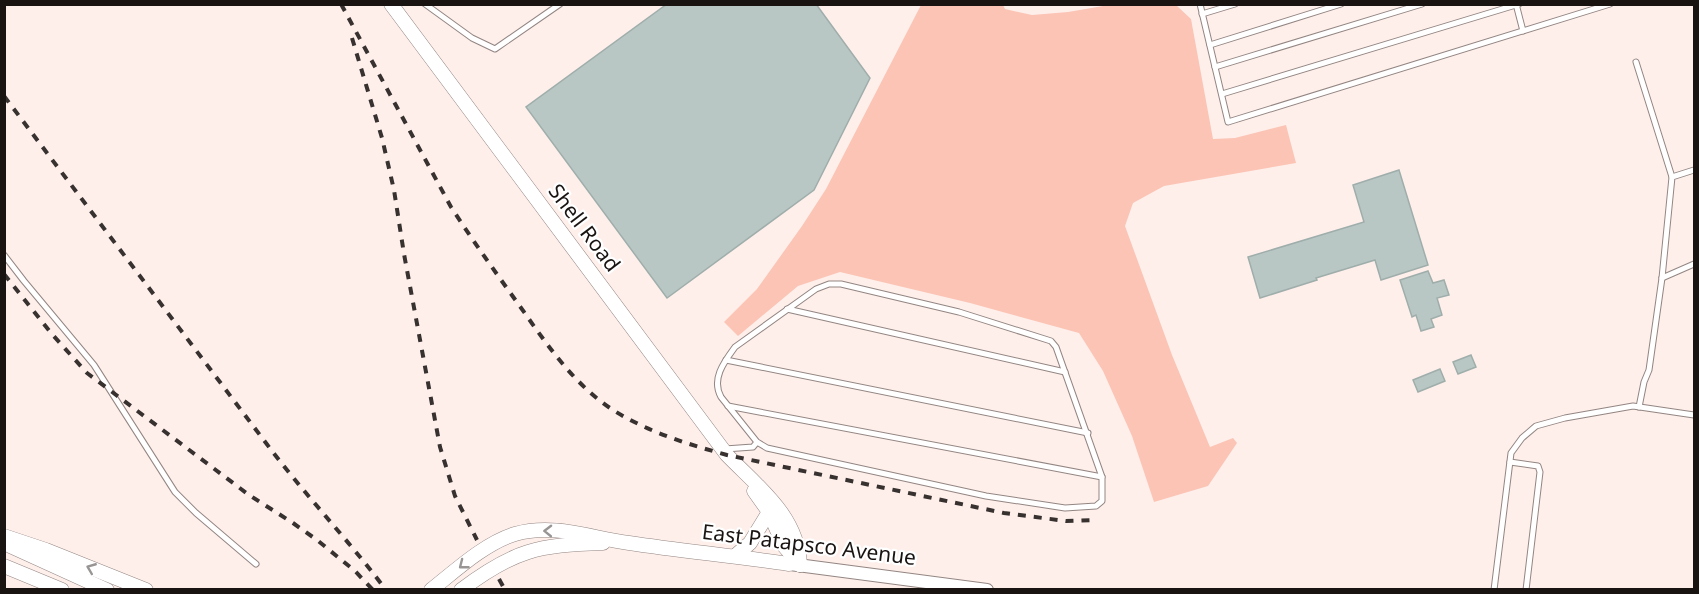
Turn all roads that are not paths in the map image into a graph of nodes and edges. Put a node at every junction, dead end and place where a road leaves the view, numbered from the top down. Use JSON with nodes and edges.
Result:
{"nodes":[{"id":1,"x":391,"y":4,"type":"edge"},
{"id":2,"x":425,"y":4,"type":"edge"},
{"id":3,"x":560,"y":4,"type":"edge"},
{"id":4,"x":1200,"y":4,"type":"edge"},
{"id":5,"x":1235,"y":4,"type":"edge"},
{"id":6,"x":1341,"y":4,"type":"edge"},
{"id":7,"x":1422,"y":4,"type":"edge"},
{"id":8,"x":1610,"y":4,"type":"edge"},
{"id":9,"x":1517,"y":5,"type":"edge"},
{"id":10,"x":1202,"y":14,"type":"junction"},
{"id":11,"x":1523,"y":31,"type":"junction"},
{"id":12,"x":1210,"y":45,"type":"junction"},
{"id":13,"x":1636,"y":62,"type":"dead end"},
{"id":14,"x":1215,"y":67,"type":"junction"},
{"id":15,"x":1222,"y":94,"type":"junction"},
{"id":16,"x":1695,"y":170,"type":"edge"},
{"id":17,"x":1672,"y":177,"type":"junction"},
{"id":18,"x":4,"y":255,"type":"edge"},
{"id":19,"x":1695,"y":264,"type":"edge"},
{"id":20,"x":1662,"y":278,"type":"junction"},
{"id":21,"x":787,"y":309,"type":"junction"},
{"id":22,"x":726,"y":360,"type":"junction"},
{"id":23,"x":1065,"y":372,"type":"junction"},
{"id":24,"x":728,"y":406,"type":"junction"},
{"id":25,"x":1639,"y":407,"type":"junction"},
{"id":26,"x":1695,"y":415,"type":"edge"},
{"id":27,"x":1088,"y":433,"type":"junction"},
{"id":28,"x":757,"y":442,"type":"junction"},
{"id":29,"x":723,"y":449,"type":"junction"},
{"id":30,"x":1510,"y":462,"type":"junction"},
{"id":31,"x":747,"y":475,"type":"junction"},
{"id":32,"x":1102,"y":477,"type":"junction"},
{"id":33,"x":769,"y":512,"type":"junction"},
{"id":34,"x":4,"y":536,"type":"edge"},
{"id":35,"x":626,"y":543,"type":"junction"},
{"id":36,"x":4,"y":544,"type":"edge"},
{"id":37,"x":735,"y":556,"type":"junction"},
{"id":38,"x":256,"y":564,"type":"dead end"},
{"id":39,"x":794,"y":565,"type":"junction"},
{"id":40,"x":4,"y":567,"type":"edge"},
{"id":41,"x":38,"y":590,"type":"edge"},
{"id":42,"x":62,"y":590,"type":"edge"},
{"id":43,"x":107,"y":590,"type":"edge"},
{"id":44,"x":146,"y":590,"type":"edge"},
{"id":45,"x":431,"y":590,"type":"edge"},
{"id":46,"x":461,"y":590,"type":"edge"},
{"id":47,"x":987,"y":590,"type":"edge"},
{"id":48,"x":1494,"y":590,"type":"edge"},
{"id":49,"x":1526,"y":590,"type":"edge"}],
"edges":[{"from":1,"to":29,"type":"main road","name":"Shell Road"},
{"from":2,"to":3,"type":"lane"},
{"from":4,"to":10,"type":"lane"},
{"from":5,"to":10,"type":"lane"},
{"from":6,"to":12,"type":"lane"},
{"from":7,"to":14,"type":"lane"},
{"from":8,"to":11,"type":"lane"},
{"from":9,"to":11,"type":"lane"},
{"from":9,"to":15,"type":"lane"},
{"from":10,"to":12,"type":"lane"},
{"from":11,"to":15,"type":"lane"},
{"from":12,"to":14,"type":"lane"},
{"from":13,"to":17,"type":"lane"},
{"from":14,"to":15,"type":"lane"},
{"from":16,"to":17,"type":"lane"},
{"from":17,"to":20,"type":"lane"},
{"from":18,"to":38,"type":"lane"},
{"from":19,"to":20,"type":"lane"},
{"from":20,"to":25,"type":"lane"},
{"from":21,"to":22,"type":"lane"},
{"from":21,"to":23,"type":"lane"},
{"from":21,"to":23,"type":"lane"},
{"from":22,"to":24,"type":"lane"},
{"from":22,"to":27,"type":"lane"},
{"from":23,"to":27,"type":"lane"},
{"from":24,"to":28,"type":"lane"},
{"from":24,"to":32,"type":"lane"},
{"from":25,"to":26,"type":"lane"},
{"from":25,"to":30,"type":"lane"},
{"from":27,"to":32,"type":"lane"},
{"from":28,"to":29,"type":"lane"},
{"from":28,"to":32,"type":"lane"},
{"from":29,"to":31,"type":"main road","name":"Shell Road"},
{"from":30,"to":48,"type":"lane"},
{"from":30,"to":49,"type":"lane"},
{"from":31,"to":33,"type":"main road","name":"Shell Road"},
{"from":31,"to":39,"type":"main road","name":"Shell Road"},
{"from":33,"to":37,"type":"main road"},
{"from":33,"to":39,"type":"main road","name":"Shell Road"},
{"from":44,"to":34,"type":"main road","one_way":true},
{"from":35,"to":37,"type":"main road","name":"East Patapsco Avenue"},
{"from":35,"to":45,"type":"main road","name":"East Patapsco Avenue","one_way":true},
{"from":35,"to":46,"type":"main road","name":"East Patapsco Avenue"},
{"from":36,"to":43,"type":"main road"},
{"from":37,"to":39,"type":"main road","name":"East Patapsco Avenue"},
{"from":39,"to":47,"type":"street","name":"East Patapsco Avenue"},
{"from":40,"to":41,"type":"main road"},
{"from":40,"to":42,"type":"main road"}]}
